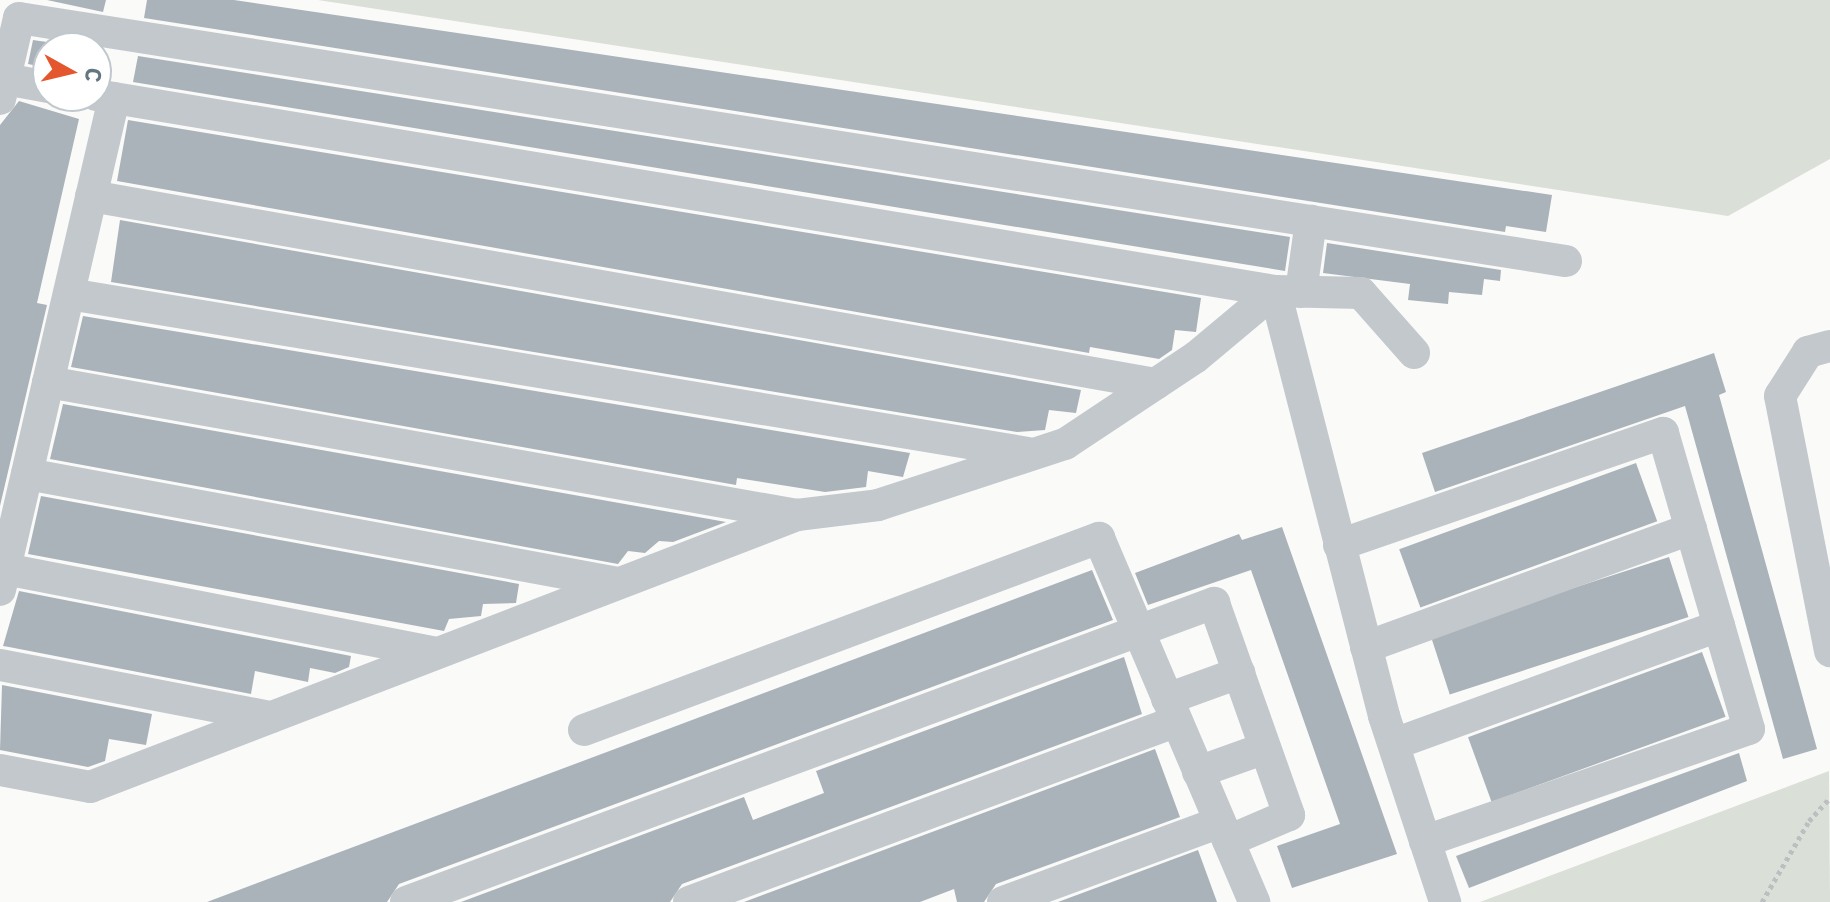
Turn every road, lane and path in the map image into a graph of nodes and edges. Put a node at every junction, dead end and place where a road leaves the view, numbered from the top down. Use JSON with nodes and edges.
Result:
{"nodes":[{"id":1,"x":32,"y":88,"type":"edge"},
{"id":2,"x":2,"y":89,"type":"edge"},
{"id":3,"x":112,"y":97,"type":"edge"},
{"id":4,"x":103,"y":112,"type":"edge"},
{"id":5,"x":91,"y":196,"type":"junction"},
{"id":6,"x":1311,"y":221,"type":"junction"},
{"id":7,"x":1566,"y":261,"type":"dead end"},
{"id":8,"x":1288,"y":292,"type":"junction"},
{"id":9,"x":69,"y":294,"type":"junction"},
{"id":10,"x":1830,"y":346,"type":"edge"},
{"id":11,"x":1414,"y":353,"type":"dead end"},
{"id":12,"x":48,"y":382,"type":"junction"},
{"id":13,"x":1156,"y":384,"type":"junction"},
{"id":14,"x":1034,"y":454,"type":"junction"},
{"id":15,"x":27,"y":474,"type":"junction"},
{"id":16,"x":797,"y":515,"type":"junction"},
{"id":17,"x":1691,"y":529,"type":"junction"},
{"id":18,"x":1339,"y":545,"type":"junction"},
{"id":19,"x":2,"y":580,"type":"edge"},
{"id":20,"x":619,"y":583,"type":"junction"},
{"id":21,"x":1719,"y":626,"type":"junction"},
{"id":22,"x":1138,"y":631,"type":"junction"},
{"id":23,"x":1366,"y":647,"type":"junction"},
{"id":24,"x":1830,"y":651,"type":"edge"},
{"id":25,"x":437,"y":653,"type":"junction"},
{"id":26,"x":0,"y":665,"type":"edge"},
{"id":27,"x":1239,"y":673,"type":"junction"},
{"id":28,"x":1172,"y":710,"type":"junction"},
{"id":29,"x":271,"y":717,"type":"junction"},
{"id":30,"x":584,"y":730,"type":"dead end"},
{"id":31,"x":1394,"y":744,"type":"junction"},
{"id":32,"x":1265,"y":748,"type":"junction"},
{"id":33,"x":0,"y":770,"type":"edge"},
{"id":34,"x":1198,"y":772,"type":"junction"},
{"id":35,"x":1830,"y":798,"type":"edge"},
{"id":36,"x":1224,"y":831,"type":"junction"},
{"id":37,"x":1425,"y":841,"type":"junction"},
{"id":38,"x":406,"y":902,"type":"edge"},
{"id":39,"x":689,"y":902,"type":"edge"},
{"id":40,"x":1003,"y":902,"type":"edge"},
{"id":41,"x":1254,"y":902,"type":"edge"},
{"id":42,"x":1445,"y":902,"type":"edge"},
{"id":43,"x":1762,"y":902,"type":"edge"}],
"edges":[{"from":1,"to":2,"type":"lane"},
{"from":2,"to":6,"type":"lane"},
{"from":3,"to":8,"type":"lane"},
{"from":4,"to":5,"type":"lane"},
{"from":5,"to":9,"type":"lane"},
{"from":5,"to":13,"type":"lane"},
{"from":6,"to":7,"type":"lane"},
{"from":6,"to":8,"type":"lane"},
{"from":8,"to":11,"type":"lane"},
{"from":8,"to":13,"type":"lane"},
{"from":8,"to":18,"type":"lane"},
{"from":9,"to":12,"type":"lane"},
{"from":9,"to":14,"type":"lane"},
{"from":10,"to":24,"type":"lane"},
{"from":12,"to":15,"type":"lane"},
{"from":12,"to":16,"type":"lane"},
{"from":13,"to":14,"type":"lane"},
{"from":14,"to":16,"type":"lane"},
{"from":15,"to":19,"type":"lane"},
{"from":15,"to":20,"type":"lane"},
{"from":16,"to":20,"type":"lane"},
{"from":17,"to":18,"type":"lane"},
{"from":17,"to":21,"type":"lane"},
{"from":17,"to":23,"type":"lane"},
{"from":18,"to":23,"type":"lane"},
{"from":19,"to":25,"type":"lane"},
{"from":20,"to":25,"type":"lane"},
{"from":21,"to":31,"type":"lane"},
{"from":21,"to":37,"type":"lane"},
{"from":22,"to":27,"type":"lane"},
{"from":22,"to":28,"type":"lane"},
{"from":22,"to":30,"type":"lane"},
{"from":22,"to":38,"type":"lane"},
{"from":23,"to":31,"type":"lane"},
{"from":25,"to":29,"type":"lane"},
{"from":26,"to":29,"type":"lane"},
{"from":27,"to":28,"type":"lane"},
{"from":27,"to":32,"type":"lane"},
{"from":28,"to":34,"type":"lane"},
{"from":28,"to":39,"type":"lane"},
{"from":29,"to":33,"type":"lane"},
{"from":31,"to":37,"type":"lane"},
{"from":32,"to":34,"type":"lane"},
{"from":32,"to":36,"type":"lane"},
{"from":34,"to":36,"type":"lane"},
{"from":35,"to":43,"type":"path"},
{"from":36,"to":40,"type":"lane"},
{"from":36,"to":41,"type":"lane"},
{"from":37,"to":42,"type":"lane"}]}
